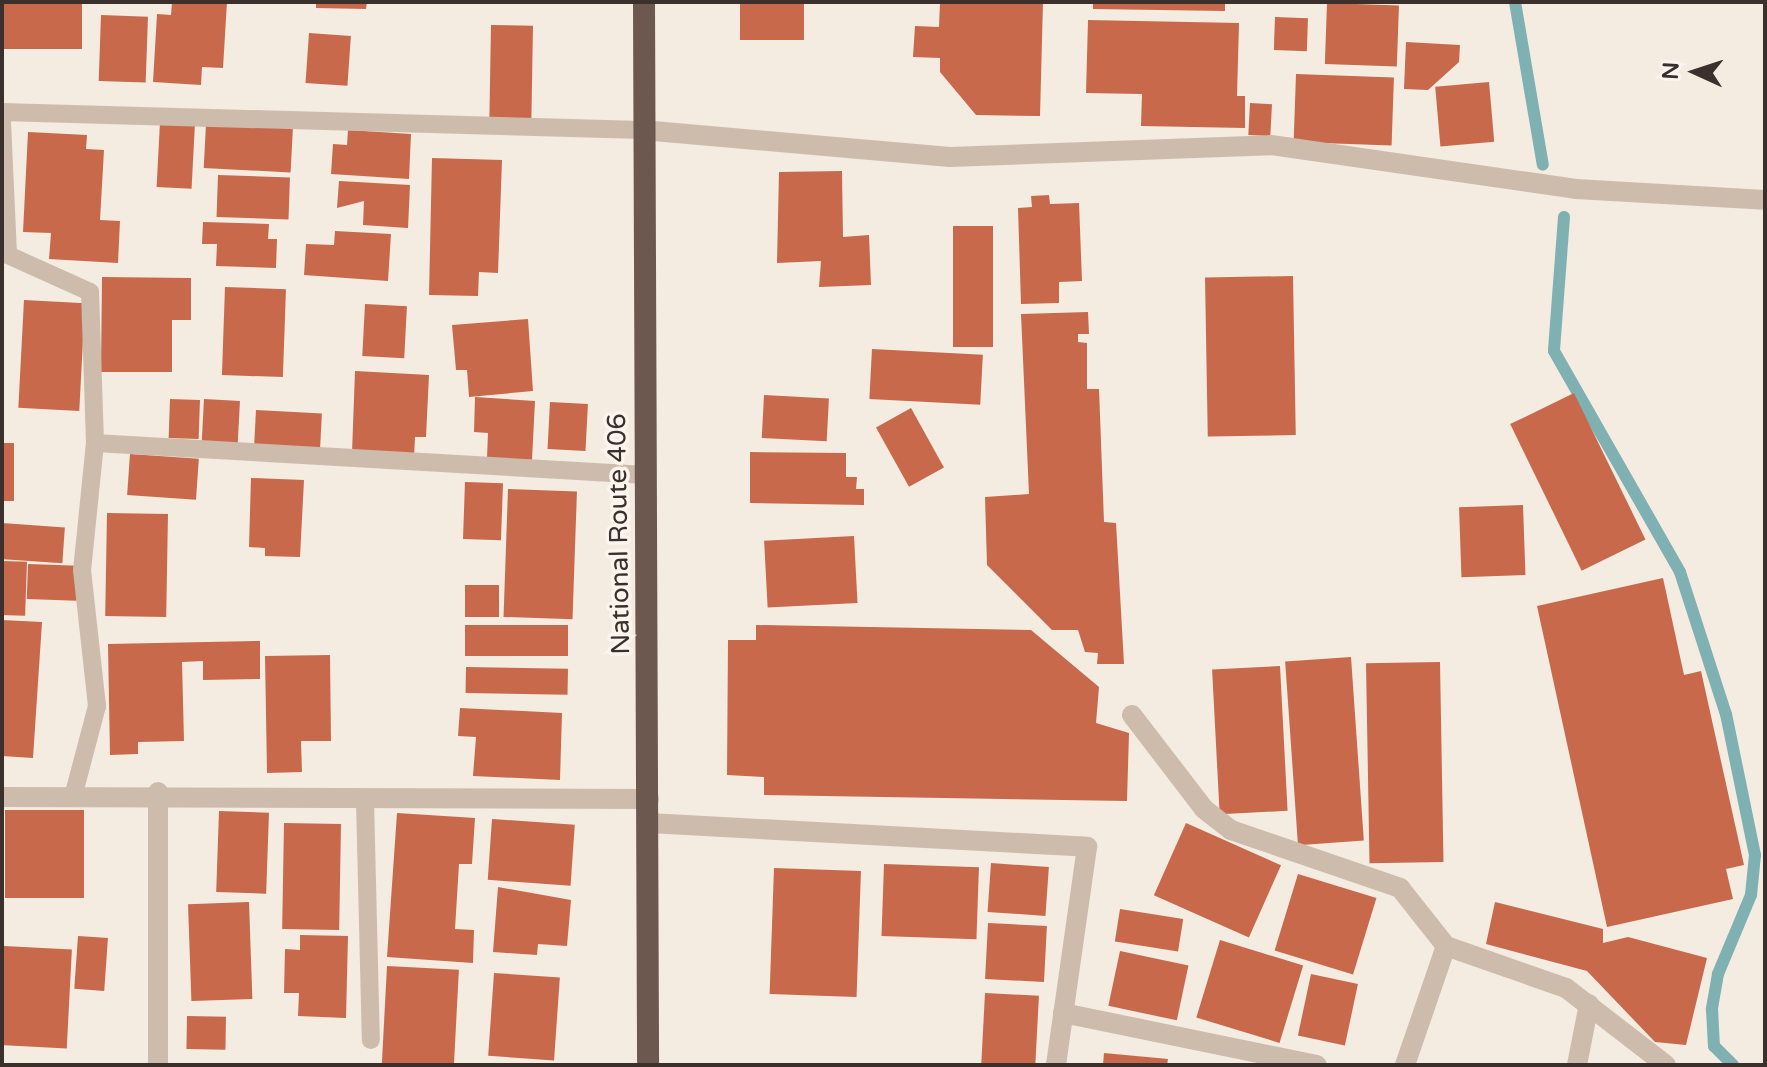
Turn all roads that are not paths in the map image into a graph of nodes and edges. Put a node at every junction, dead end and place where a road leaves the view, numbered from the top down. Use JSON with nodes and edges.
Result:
{"nodes":[{"id":1,"x":644,"y":2,"type":"edge"},
{"id":2,"x":2,"y":112,"type":"edge"},
{"id":3,"x":2,"y":122,"type":"edge"},
{"id":4,"x":642,"y":130,"type":"junction"},
{"id":5,"x":1765,"y":200,"type":"edge"},
{"id":6,"x":5,"y":255,"type":"edge"},
{"id":7,"x":95,"y":443,"type":"junction"},
{"id":8,"x":646,"y":475,"type":"junction"},
{"id":9,"x":1132,"y":715,"type":"dead end"},
{"id":10,"x":158,"y":792,"type":"junction"},
{"id":11,"x":2,"y":797,"type":"edge"},
{"id":12,"x":73,"y":797,"type":"junction"},
{"id":13,"x":649,"y":799,"type":"junction"},
{"id":14,"x":365,"y":801,"type":"junction"},
{"id":15,"x":649,"y":823,"type":"junction"},
{"id":16,"x":1446,"y":946,"type":"junction"},
{"id":17,"x":1589,"y":1004,"type":"junction"},
{"id":18,"x":1063,"y":1013,"type":"junction"},
{"id":19,"x":371,"y":1040,"type":"dead end"},
{"id":20,"x":158,"y":1065,"type":"edge"},
{"id":21,"x":648,"y":1065,"type":"edge"},
{"id":22,"x":1056,"y":1065,"type":"edge"},
{"id":23,"x":1317,"y":1065,"type":"edge"},
{"id":24,"x":1405,"y":1065,"type":"edge"},
{"id":25,"x":1577,"y":1065,"type":"edge"},
{"id":26,"x":1666,"y":1065,"type":"edge"}],
"edges":[{"from":1,"to":4,"type":"highway","name":"National Route 406"},
{"from":2,"to":4,"type":"lane"},
{"from":3,"to":6,"type":"lane"},
{"from":4,"to":5,"type":"street"},
{"from":4,"to":8,"type":"highway","name":"National Route 406"},
{"from":6,"to":7,"type":"lane"},
{"from":7,"to":8,"type":"lane"},
{"from":7,"to":12,"type":"lane"},
{"from":8,"to":13,"type":"highway","name":"National Route 406"},
{"from":9,"to":16,"type":"street"},
{"from":10,"to":12,"type":"street"},
{"from":10,"to":14,"type":"street"},
{"from":10,"to":20,"type":"street"},
{"from":11,"to":12,"type":"street"},
{"from":13,"to":14,"type":"street"},
{"from":13,"to":15,"type":"highway","name":"National Route 406"},
{"from":14,"to":19,"type":"lane"},
{"from":15,"to":18,"type":"street"},
{"from":15,"to":21,"type":"highway","name":"National Route 406"},
{"from":16,"to":17,"type":"street"},
{"from":16,"to":24,"type":"street"},
{"from":17,"to":25,"type":"street"},
{"from":17,"to":26,"type":"street"},
{"from":18,"to":22,"type":"street"},
{"from":18,"to":23,"type":"street"}]}
